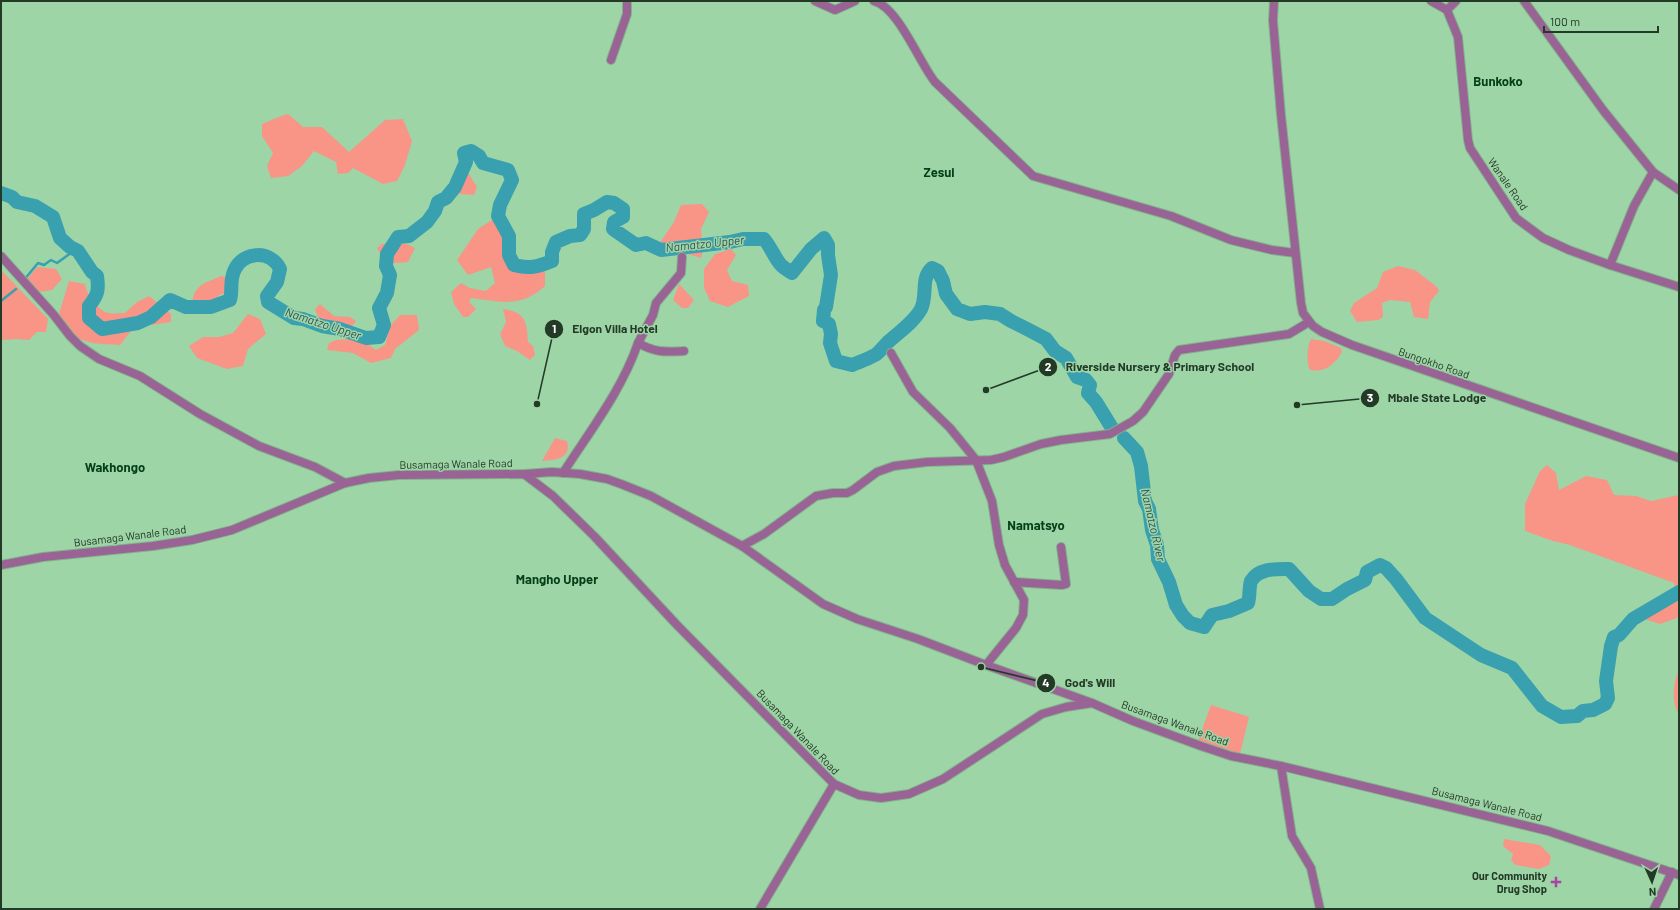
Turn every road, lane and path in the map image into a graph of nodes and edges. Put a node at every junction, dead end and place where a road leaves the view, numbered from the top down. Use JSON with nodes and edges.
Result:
{"nodes":[{"id":1,"x":627,"y":1,"type":"edge"},
{"id":2,"x":815,"y":1,"type":"edge"},
{"id":3,"x":855,"y":1,"type":"edge"},
{"id":4,"x":874,"y":1,"type":"edge"},
{"id":5,"x":1274,"y":1,"type":"edge"},
{"id":6,"x":1431,"y":1,"type":"edge"},
{"id":7,"x":1456,"y":1,"type":"edge"},
{"id":8,"x":1524,"y":1,"type":"edge"},
{"id":9,"x":1447,"y":10,"type":"junction"},
{"id":10,"x":611,"y":60,"type":"dead end"},
{"id":11,"x":1653,"y":172,"type":"junction"},
{"id":12,"x":1679,"y":190,"type":"edge"},
{"id":13,"x":1296,"y":253,"type":"junction"},
{"id":14,"x":1,"y":256,"type":"edge"},
{"id":15,"x":682,"y":257,"type":"dead end"},
{"id":16,"x":1610,"y":264,"type":"junction"},
{"id":17,"x":1679,"y":287,"type":"edge"},
{"id":18,"x":1309,"y":322,"type":"junction"},
{"id":19,"x":638,"y":343,"type":"junction"},
{"id":20,"x":684,"y":351,"type":"dead end"},
{"id":21,"x":891,"y":353,"type":"dead end"},
{"id":22,"x":1679,"y":458,"type":"edge"},
{"id":23,"x":976,"y":460,"type":"junction"},
{"id":24,"x":563,"y":473,"type":"junction"},
{"id":25,"x":524,"y":474,"type":"junction"},
{"id":26,"x":345,"y":483,"type":"junction"},
{"id":27,"x":742,"y":546,"type":"junction"},
{"id":28,"x":1061,"y":547,"type":"dead end"},
{"id":29,"x":1,"y":565,"type":"edge"},
{"id":30,"x":1014,"y":582,"type":"junction"},
{"id":31,"x":986,"y":665,"type":"junction"},
{"id":32,"x":1092,"y":703,"type":"junction"},
{"id":33,"x":1281,"y":766,"type":"junction"},
{"id":34,"x":834,"y":784,"type":"junction"},
{"id":35,"x":1675,"y":873,"type":"edge"},
{"id":36,"x":760,"y":909,"type":"edge"},
{"id":37,"x":1320,"y":909,"type":"edge"},
{"id":38,"x":1654,"y":909,"type":"edge"}],
"edges":[{"from":1,"to":10,"type":"street"},
{"from":2,"to":3,"type":"street"},
{"from":4,"to":13,"type":"street"},
{"from":5,"to":13,"type":"street"},
{"from":6,"to":9,"type":"street"},
{"from":7,"to":9,"type":"street"},
{"from":8,"to":11,"type":"street"},
{"from":9,"to":16,"type":"street","name":"Wanale Road"},
{"from":11,"to":12,"type":"street"},
{"from":11,"to":16,"type":"street"},
{"from":13,"to":18,"type":"street","name":"Bungokho Road"},
{"from":14,"to":26,"type":"street"},
{"from":15,"to":19,"type":"street"},
{"from":16,"to":17,"type":"street","name":"Wanale Road"},
{"from":18,"to":22,"type":"street","name":"Bungokho Road"},
{"from":18,"to":23,"type":"street"},
{"from":19,"to":20,"type":"street"},
{"from":19,"to":24,"type":"street"},
{"from":21,"to":23,"type":"street"},
{"from":23,"to":27,"type":"street"},
{"from":23,"to":30,"type":"street"},
{"from":24,"to":25,"type":"street"},
{"from":24,"to":27,"type":"street"},
{"from":25,"to":26,"type":"street","name":"Busamaga Wanale Road"},
{"from":25,"to":34,"type":"street","name":"Busamaga Wanale Road"},
{"from":26,"to":29,"type":"street","name":"Busamaga Wanale Road"},
{"from":27,"to":31,"type":"street"},
{"from":28,"to":30,"type":"street"},
{"from":30,"to":31,"type":"street"},
{"from":31,"to":32,"type":"street"},
{"from":32,"to":33,"type":"street","name":"Busamaga Wanale Road"},
{"from":32,"to":34,"type":"street","name":"Busamaga Wanale Road"},
{"from":33,"to":35,"type":"street","name":"Busamaga Wanale Road"},
{"from":33,"to":37,"type":"street"},
{"from":34,"to":36,"type":"street"},
{"from":35,"to":38,"type":"street"}]}
